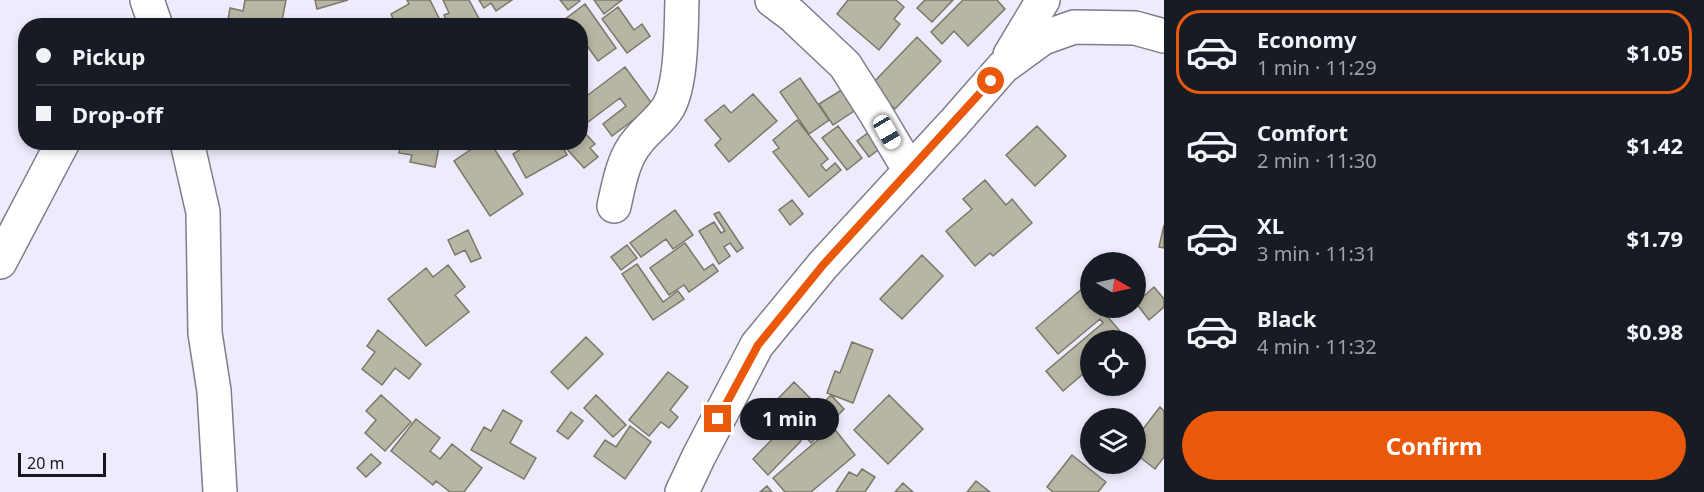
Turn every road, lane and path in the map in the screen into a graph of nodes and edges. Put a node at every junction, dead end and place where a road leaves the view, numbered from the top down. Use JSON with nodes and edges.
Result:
{"nodes":[{"id":1,"x":682,"y":0,"type":"edge"},
{"id":2,"x":772,"y":0,"type":"edge"},
{"id":3,"x":1043,"y":0,"type":"edge"},
{"id":4,"x":1164,"y":36,"type":"edge"},
{"id":5,"x":1003,"y":67,"type":"junction"},
{"id":6,"x":59,"y":150,"type":"edge"},
{"id":7,"x":190,"y":150,"type":"edge"},
{"id":8,"x":910,"y":171,"type":"junction"},
{"id":9,"x":614,"y":206,"type":"dead end"},
{"id":10,"x":0,"y":262,"type":"edge"},
{"id":11,"x":220,"y":492,"type":"edge"},
{"id":12,"x":682,"y":492,"type":"edge"}],
"edges":[{"from":1,"to":9,"type":"street"},
{"from":2,"to":8,"type":"street"},
{"from":3,"to":5,"type":"street"},
{"from":4,"to":5,"type":"street"},
{"from":5,"to":8,"type":"street"},
{"from":6,"to":10,"type":"street"},
{"from":7,"to":11,"type":"street"},
{"from":8,"to":12,"type":"street"}]}
